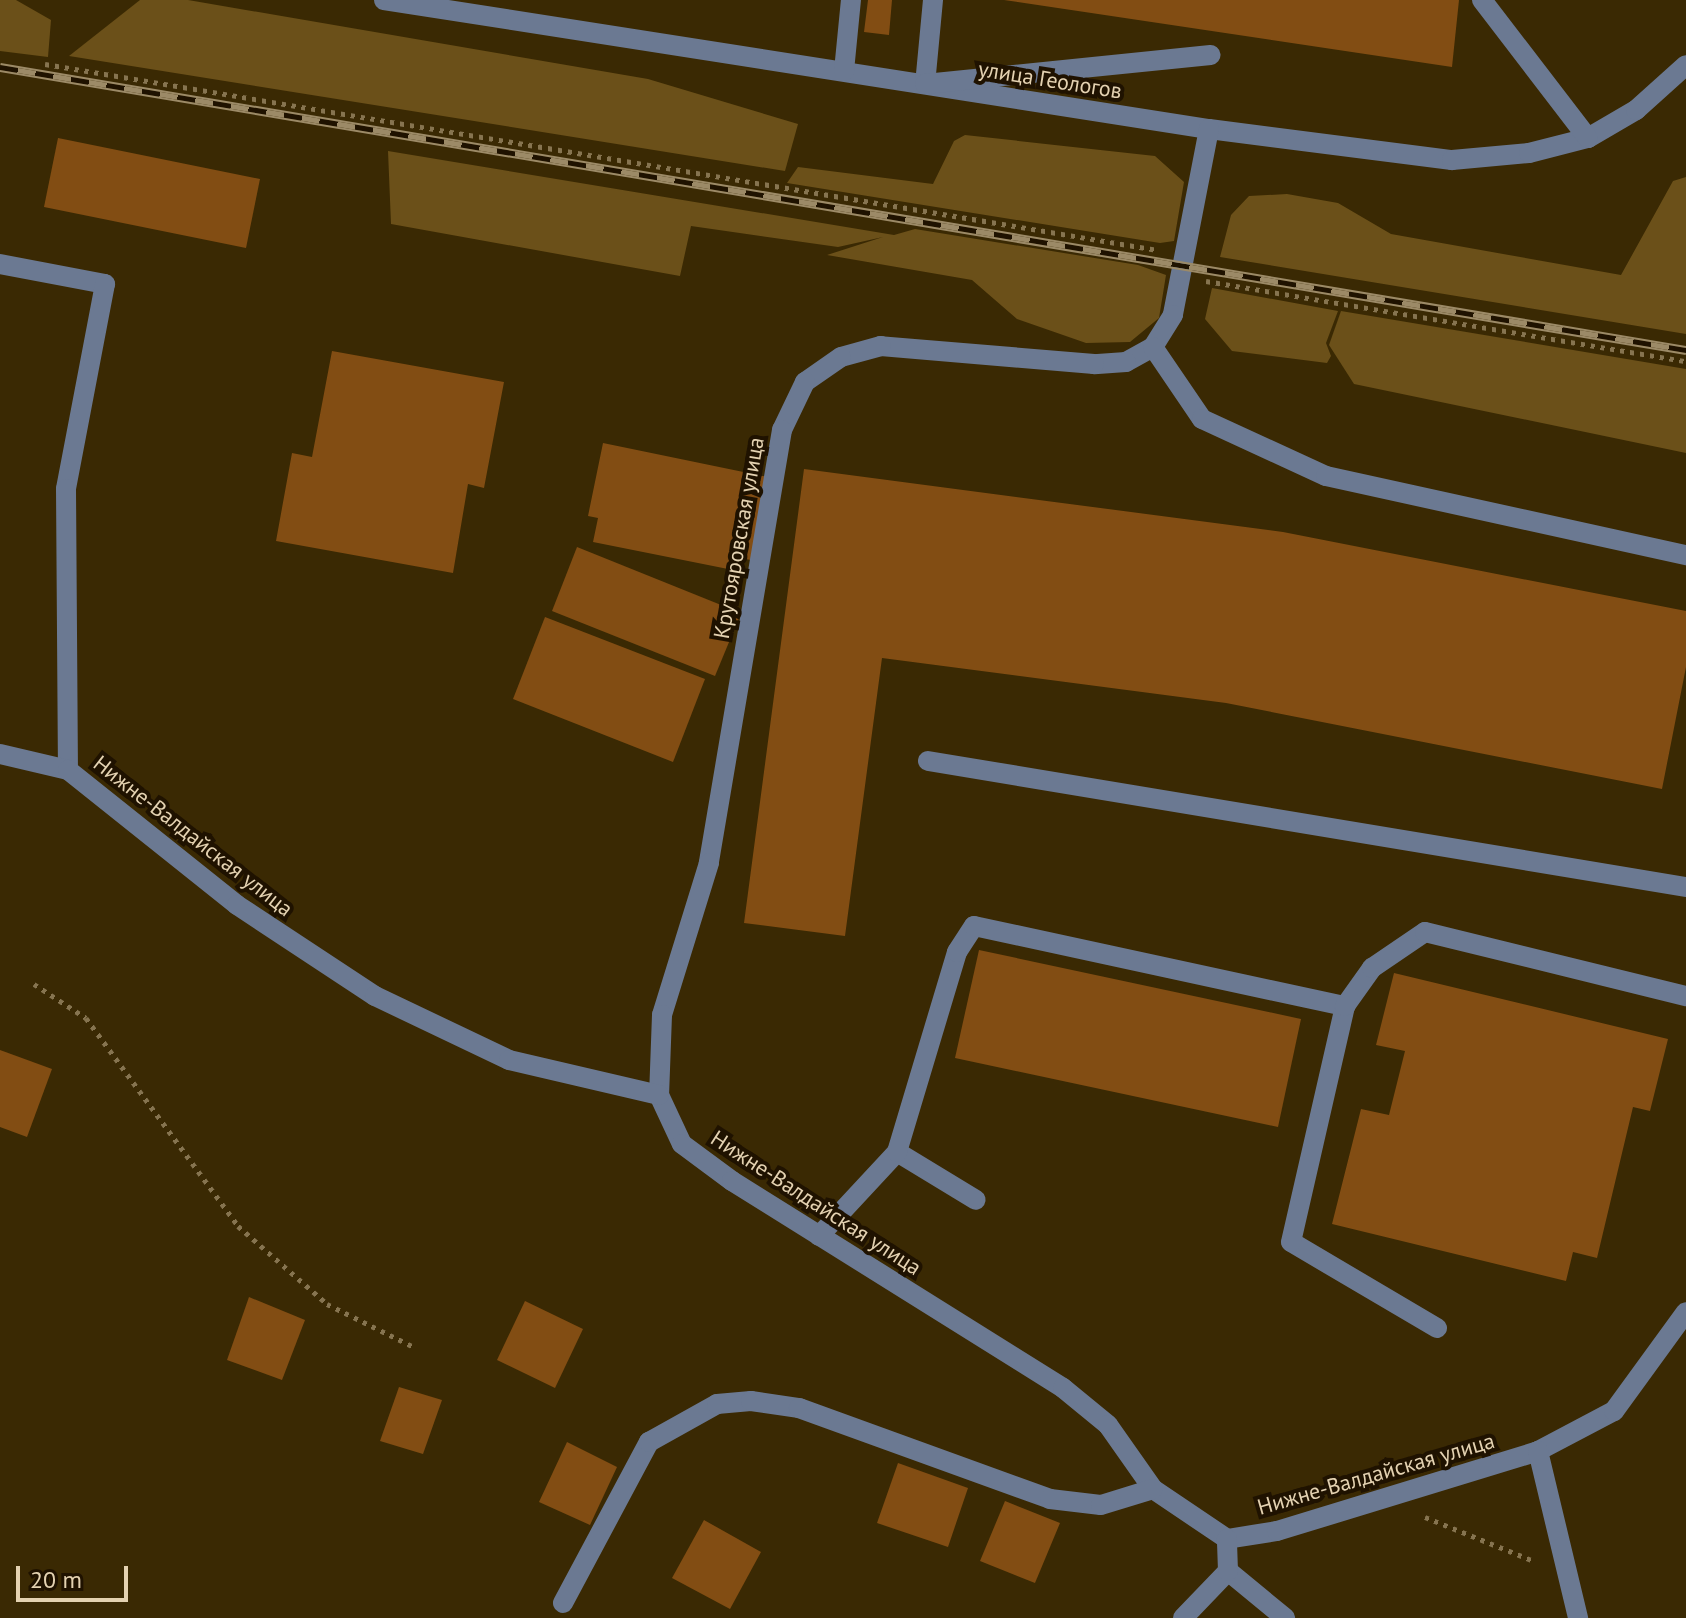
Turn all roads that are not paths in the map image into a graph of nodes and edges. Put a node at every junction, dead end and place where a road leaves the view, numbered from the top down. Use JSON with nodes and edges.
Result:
{"nodes":[{"id":1,"x":384,"y":0,"type":"edge"},
{"id":2,"x":851,"y":0,"type":"edge"},
{"id":3,"x":933,"y":0,"type":"edge"},
{"id":4,"x":1482,"y":0,"type":"edge"},
{"id":5,"x":1211,"y":55,"type":"dead end"},
{"id":6,"x":1686,"y":65,"type":"edge"},
{"id":7,"x":844,"y":71,"type":"junction"},
{"id":8,"x":925,"y":84,"type":"junction"},
{"id":9,"x":1209,"y":129,"type":"junction"},
{"id":10,"x":1588,"y":138,"type":"junction"},
{"id":11,"x":0,"y":264,"type":"edge"},
{"id":12,"x":1153,"y":347,"type":"junction"},
{"id":13,"x":1686,"y":555,"type":"edge"},
{"id":14,"x":0,"y":754,"type":"edge"},
{"id":15,"x":928,"y":761,"type":"dead end"},
{"id":16,"x":68,"y":770,"type":"junction"},
{"id":17,"x":1686,"y":887,"type":"edge"},
{"id":18,"x":1686,"y":996,"type":"edge"},
{"id":19,"x":1345,"y":1006,"type":"junction"},
{"id":20,"x":659,"y":1095,"type":"junction"},
{"id":21,"x":897,"y":1152,"type":"junction"},
{"id":22,"x":976,"y":1200,"type":"dead end"},
{"id":23,"x":819,"y":1236,"type":"junction"},
{"id":24,"x":1686,"y":1312,"type":"edge"},
{"id":25,"x":1437,"y":1328,"type":"dead end"},
{"id":26,"x":1538,"y":1451,"type":"junction"},
{"id":27,"x":1153,"y":1489,"type":"junction"},
{"id":28,"x":1227,"y":1539,"type":"junction"},
{"id":29,"x":1228,"y":1571,"type":"junction"},
{"id":30,"x":563,"y":1603,"type":"dead end"},
{"id":31,"x":1183,"y":1618,"type":"edge"},
{"id":32,"x":1285,"y":1618,"type":"edge"},
{"id":33,"x":1578,"y":1618,"type":"edge"}],
"edges":[{"from":1,"to":7,"type":"street","name":"улица Геологов"},
{"from":2,"to":7,"type":"street"},
{"from":3,"to":8,"type":"street"},
{"from":4,"to":10,"type":"street"},
{"from":5,"to":8,"type":"street"},
{"from":6,"to":10,"type":"street","name":"улица Геологов"},
{"from":7,"to":8,"type":"street","name":"улица Геологов"},
{"from":8,"to":9,"type":"street","name":"улица Геологов"},
{"from":9,"to":10,"type":"street","name":"улица Геологов"},
{"from":9,"to":12,"type":"street"},
{"from":11,"to":16,"type":"street"},
{"from":12,"to":13,"type":"street"},
{"from":12,"to":20,"type":"street","name":"Крутояровская улица"},
{"from":14,"to":16,"type":"street","name":"Нижне-Валдайская улица"},
{"from":15,"to":17,"type":"street"},
{"from":16,"to":20,"type":"street","name":"Нижне-Валдайская улица"},
{"from":18,"to":19,"type":"street"},
{"from":19,"to":21,"type":"street"},
{"from":19,"to":25,"type":"street"},
{"from":20,"to":23,"type":"street","name":"Нижне-Валдайская улица"},
{"from":21,"to":22,"type":"street"},
{"from":21,"to":23,"type":"street"},
{"from":23,"to":27,"type":"street","name":"Нижне-Валдайская улица"},
{"from":24,"to":26,"type":"street","name":"Нижне-Валдайская улица"},
{"from":26,"to":28,"type":"street","name":"Нижне-Валдайская улица"},
{"from":26,"to":33,"type":"street"},
{"from":27,"to":28,"type":"street","name":"Нижне-Валдайская улица"},
{"from":27,"to":30,"type":"street"},
{"from":28,"to":29,"type":"street"},
{"from":29,"to":31,"type":"street"},
{"from":29,"to":32,"type":"street"}]}
